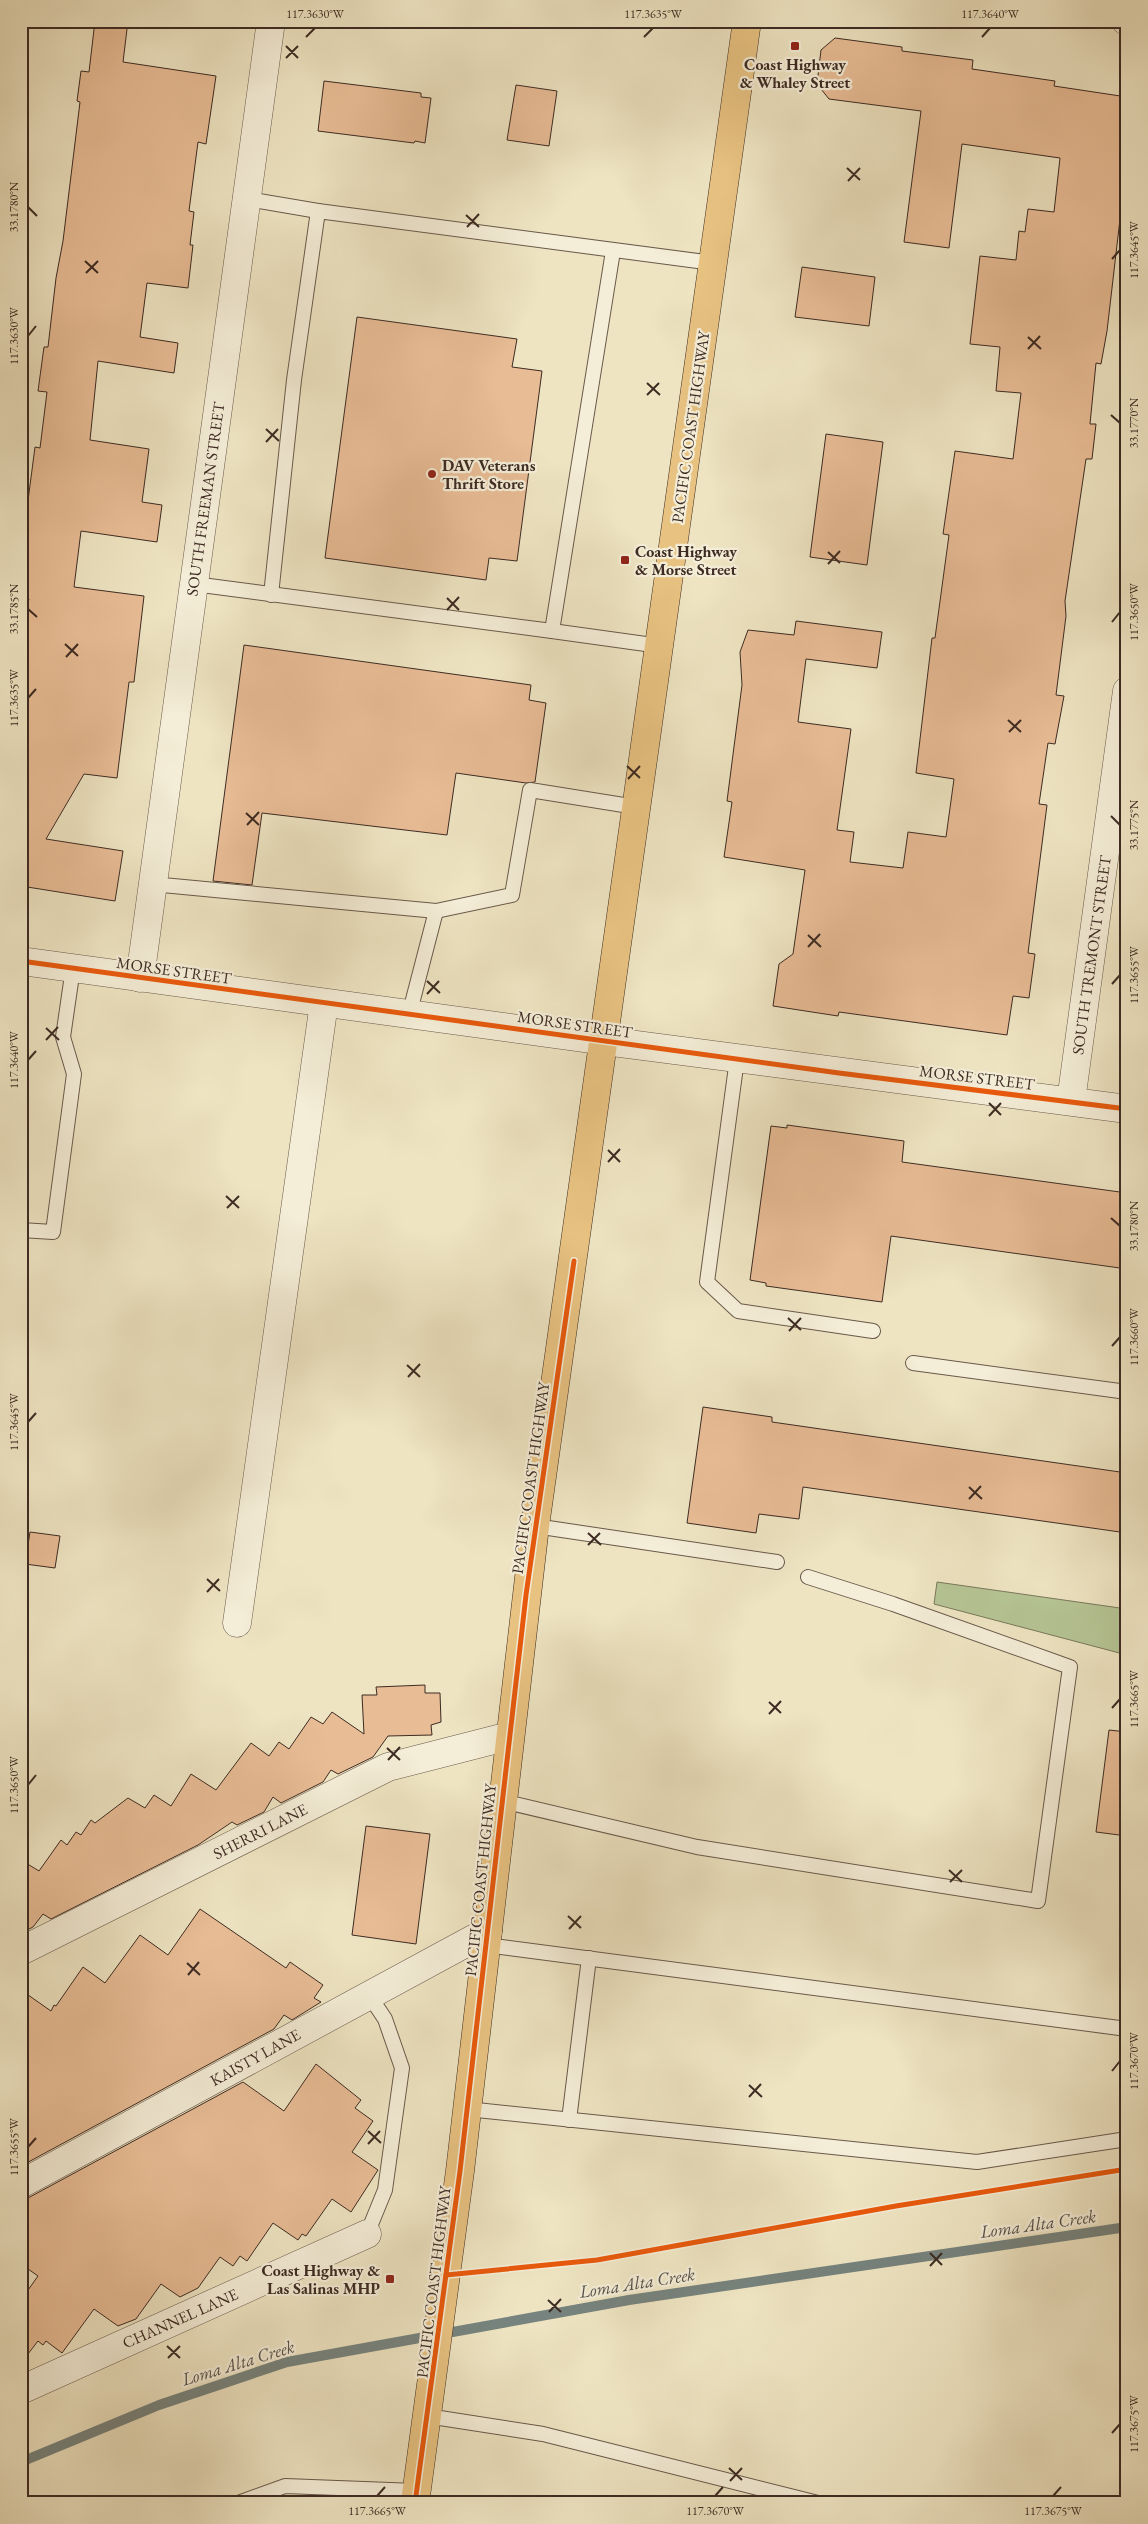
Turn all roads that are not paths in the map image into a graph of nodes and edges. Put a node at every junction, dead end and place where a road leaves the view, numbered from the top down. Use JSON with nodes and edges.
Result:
{"nodes":[{"id":1,"x":271,"y":21,"type":"edge"},
{"id":2,"x":747,"y":21,"type":"edge"},
{"id":3,"x":246,"y":198,"type":"junction"},
{"id":4,"x":318,"y":211,"type":"junction"},
{"id":5,"x":613,"y":251,"type":"junction"},
{"id":6,"x":713,"y":263,"type":"junction"},
{"id":7,"x":194,"y":584,"type":"junction"},
{"id":8,"x":271,"y":595,"type":"junction"},
{"id":9,"x":552,"y":631,"type":"junction"},
{"id":10,"x":660,"y":646,"type":"junction"},
{"id":11,"x":1127,"y":691,"type":"edge"},
{"id":12,"x":636,"y":807,"type":"junction"},
{"id":13,"x":152,"y":884,"type":"junction"},
{"id":14,"x":436,"y":911,"type":"junction"},
{"id":15,"x":21,"y":961,"type":"edge"},
{"id":16,"x":73,"y":968,"type":"junction"},
{"id":17,"x":140,"y":978,"type":"junction"},
{"id":18,"x":324,"y":1003,"type":"junction"},
{"id":19,"x":409,"y":1014,"type":"junction"},
{"id":20,"x":605,"y":1041,"type":"junction"},
{"id":21,"x":737,"y":1059,"type":"junction"},
{"id":22,"x":1071,"y":1101,"type":"junction"},
{"id":23,"x":1127,"y":1109,"type":"edge"},
{"id":24,"x":21,"y":1230,"type":"edge"},
{"id":25,"x":873,"y":1331,"type":"dead end"},
{"id":26,"x":913,"y":1364,"type":"dead end"},
{"id":27,"x":1127,"y":1392,"type":"edge"},
{"id":28,"x":535,"y":1526,"type":"junction"},
{"id":29,"x":777,"y":1562,"type":"dead end"},
{"id":30,"x":808,"y":1577,"type":"dead end"},
{"id":31,"x":237,"y":1623,"type":"dead end"},
{"id":32,"x":509,"y":1736,"type":"junction"},
{"id":33,"x":502,"y":1801,"type":"junction"},
{"id":34,"x":487,"y":1938,"type":"junction"},
{"id":35,"x":21,"y":1951,"type":"edge"},
{"id":36,"x":589,"y":1958,"type":"junction"},
{"id":37,"x":369,"y":1995,"type":"junction"},
{"id":38,"x":1127,"y":2029,"type":"edge"},
{"id":39,"x":467,"y":2109,"type":"junction"},
{"id":40,"x":569,"y":2120,"type":"junction"},
{"id":41,"x":1127,"y":2140,"type":"edge"},
{"id":42,"x":21,"y":2184,"type":"edge"},
{"id":43,"x":367,"y":2234,"type":"joint"},
{"id":44,"x":21,"y":2390,"type":"edge"},
{"id":45,"x":428,"y":2409,"type":"junction"},
{"id":46,"x":416,"y":2497,"type":"edge"},
{"id":47,"x":238,"y":2503,"type":"edge"},
{"id":48,"x":818,"y":2503,"type":"edge"}],
"edges":[{"from":1,"to":3,"type":"street","name":"SOUTH FREEMAN STREET"},
{"from":2,"to":6,"type":"main road","name":"PACIFIC COAST HIGHWAY"},
{"from":3,"to":4,"type":"lane"},
{"from":3,"to":7,"type":"street","name":"SOUTH FREEMAN STREET"},
{"from":4,"to":5,"type":"lane"},
{"from":4,"to":8,"type":"lane"},
{"from":5,"to":6,"type":"lane"},
{"from":5,"to":9,"type":"lane"},
{"from":6,"to":10,"type":"main road","name":"PACIFIC COAST HIGHWAY"},
{"from":7,"to":8,"type":"lane"},
{"from":7,"to":13,"type":"street","name":"SOUTH FREEMAN STREET"},
{"from":8,"to":9,"type":"lane"},
{"from":9,"to":10,"type":"lane"},
{"from":10,"to":12,"type":"main road","name":"PACIFIC COAST HIGHWAY"},
{"from":11,"to":22,"type":"street","name":"SOUTH TREMONT STREET"},
{"from":12,"to":14,"type":"lane"},
{"from":12,"to":20,"type":"main road","name":"PACIFIC COAST HIGHWAY"},
{"from":13,"to":14,"type":"lane"},
{"from":13,"to":17,"type":"street","name":"SOUTH FREEMAN STREET"},
{"from":14,"to":19,"type":"lane"},
{"from":15,"to":16,"type":"street","name":"MORSE STREET"},
{"from":16,"to":17,"type":"street","name":"MORSE STREET"},
{"from":16,"to":24,"type":"lane"},
{"from":17,"to":18,"type":"street","name":"MORSE STREET"},
{"from":18,"to":19,"type":"street","name":"MORSE STREET"},
{"from":18,"to":31,"type":"street"},
{"from":19,"to":20,"type":"street","name":"MORSE STREET"},
{"from":20,"to":21,"type":"street","name":"MORSE STREET"},
{"from":20,"to":28,"type":"main road","name":"PACIFIC COAST HIGHWAY"},
{"from":21,"to":22,"type":"street","name":"MORSE STREET"},
{"from":21,"to":25,"type":"lane"},
{"from":22,"to":23,"type":"street","name":"MORSE STREET"},
{"from":26,"to":27,"type":"lane"},
{"from":28,"to":29,"type":"lane"},
{"from":28,"to":32,"type":"main road","name":"PACIFIC COAST HIGHWAY"},
{"from":30,"to":33,"type":"lane"},
{"from":32,"to":33,"type":"main road","name":"PACIFIC COAST HIGHWAY"},
{"from":32,"to":35,"type":"street","name":"SHERRI LANE"},
{"from":33,"to":34,"type":"main road","name":"PACIFIC COAST HIGHWAY"},
{"from":34,"to":36,"type":"lane"},
{"from":34,"to":37,"type":"street","name":"KAISTY LANE"},
{"from":34,"to":39,"type":"main road","name":"PACIFIC COAST HIGHWAY"},
{"from":36,"to":38,"type":"lane"},
{"from":36,"to":40,"type":"lane"},
{"from":37,"to":42,"type":"street","name":"KAISTY LANE"},
{"from":37,"to":43,"type":"lane"},
{"from":39,"to":40,"type":"lane"},
{"from":39,"to":45,"type":"main road","name":"PACIFIC COAST HIGHWAY"},
{"from":40,"to":41,"type":"lane"},
{"from":43,"to":44,"type":"street","name":"CHANNEL LANE"},
{"from":45,"to":46,"type":"main road","name":"PACIFIC COAST HIGHWAY"},
{"from":45,"to":48,"type":"lane"},
{"from":46,"to":47,"type":"lane"}]}
